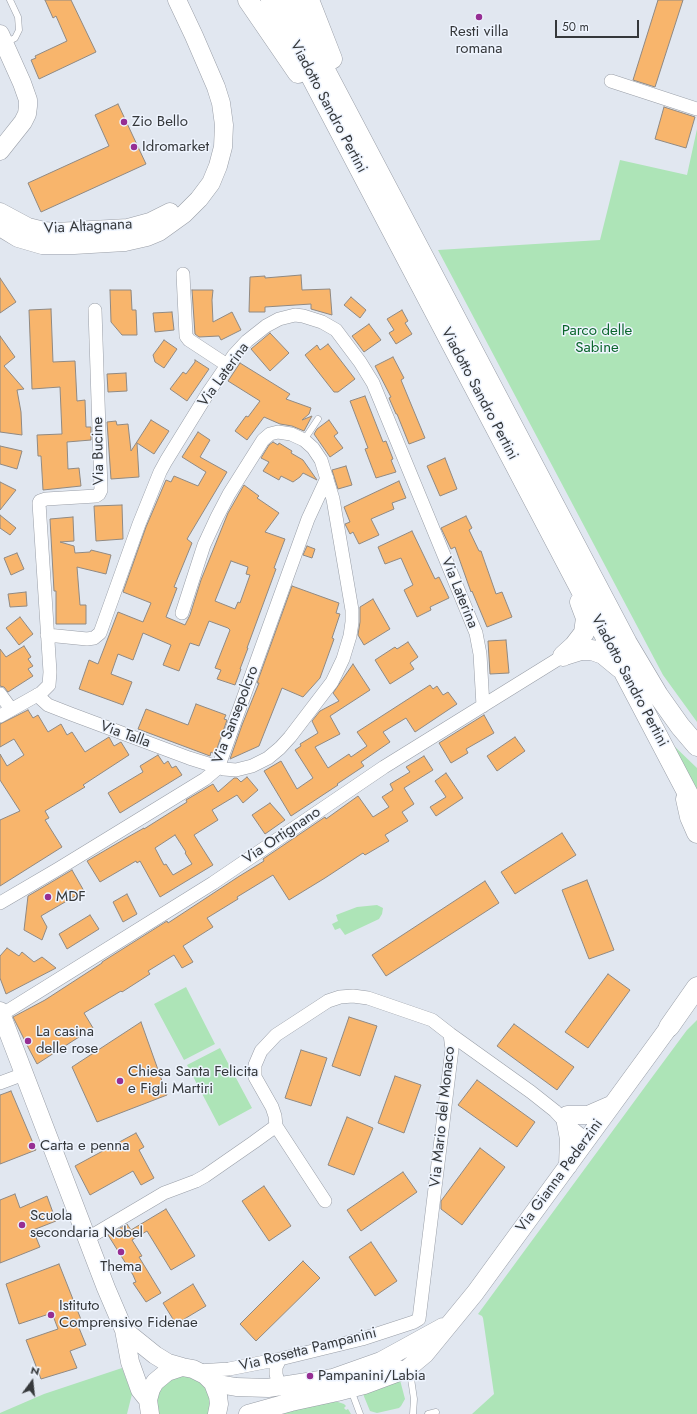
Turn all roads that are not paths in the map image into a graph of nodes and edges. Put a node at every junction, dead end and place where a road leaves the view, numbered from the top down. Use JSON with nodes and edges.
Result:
{"nodes":[{"id":1,"x":10,"y":0,"type":"edge"},
{"id":2,"x":177,"y":0,"type":"edge"},
{"id":3,"x":248,"y":0,"type":"edge"},
{"id":4,"x":271,"y":0,"type":"edge"},
{"id":5,"x":288,"y":0,"type":"edge"},
{"id":6,"x":309,"y":0,"type":"edge"},
{"id":7,"x":3,"y":44,"type":"edge"},
{"id":8,"x":211,"y":76,"type":"junction"},
{"id":9,"x":611,"y":81,"type":"dead end"},
{"id":10,"x":697,"y":109,"type":"edge"},
{"id":11,"x":349,"y":132,"type":"junction"},
{"id":12,"x":1,"y":151,"type":"edge"},
{"id":13,"x":0,"y":212,"type":"edge"},
{"id":14,"x":0,"y":227,"type":"edge"},
{"id":15,"x":49,"y":240,"type":"junction"},
{"id":16,"x":183,"y":274,"type":"dead end"},
{"id":17,"x":95,"y":310,"type":"dead end"},
{"id":18,"x":227,"y":365,"type":"junction"},
{"id":19,"x":318,"y":419,"type":"dead end"},
{"id":20,"x":304,"y":440,"type":"junction"},
{"id":21,"x":327,"y":478,"type":"junction"},
{"id":22,"x":565,"y":558,"type":"junction"},
{"id":23,"x":182,"y":613,"type":"dead end"},
{"id":24,"x":47,"y":635,"type":"junction"},
{"id":25,"x":563,"y":656,"type":"junction"},
{"id":26,"x":626,"y":674,"type":"junction"},
{"id":27,"x":0,"y":694,"type":"edge"},
{"id":28,"x":37,"y":695,"type":"junction"},
{"id":29,"x":483,"y":706,"type":"junction"},
{"id":30,"x":6,"y":713,"type":"edge"},
{"id":31,"x":697,"y":746,"type":"edge"},
{"id":32,"x":218,"y":768,"type":"junction"},
{"id":33,"x":685,"y":789,"type":"junction"},
{"id":34,"x":697,"y":811,"type":"edge"},
{"id":35,"x":697,"y":833,"type":"edge"},
{"id":36,"x":4,"y":900,"type":"edge"},
{"id":37,"x":697,"y":987,"type":"edge"},
{"id":38,"x":697,"y":1010,"type":"edge"},
{"id":39,"x":1,"y":1013,"type":"edge"},
{"id":40,"x":669,"y":1027,"type":"junction"},
{"id":41,"x":450,"y":1034,"type":"junction"},
{"id":42,"x":24,"y":1074,"type":"junction"},
{"id":43,"x":0,"y":1083,"type":"edge"},
{"id":44,"x":612,"y":1104,"type":"junction"},
{"id":45,"x":563,"y":1116,"type":"junction"},
{"id":46,"x":276,"y":1126,"type":"junction"},
{"id":47,"x":589,"y":1136,"type":"junction"},
{"id":48,"x":568,"y":1166,"type":"junction"},
{"id":49,"x":325,"y":1201,"type":"dead end"},
{"id":50,"x":88,"y":1238,"type":"junction"},
{"id":51,"x":418,"y":1321,"type":"joint"},
{"id":52,"x":449,"y":1324,"type":"junction"},
{"id":53,"x":124,"y":1330,"type":"junction"},
{"id":54,"x":280,"y":1359,"type":"junction"},
{"id":55,"x":381,"y":1361,"type":"junction"},
{"id":56,"x":407,"y":1368,"type":"junction"},
{"id":57,"x":190,"y":1369,"type":"junction"},
{"id":58,"x":213,"y":1383,"type":"junction"},
{"id":59,"x":284,"y":1386,"type":"junction"},
{"id":60,"x":351,"y":1389,"type":"junction"},
{"id":61,"x":146,"y":1408,"type":"edge"},
{"id":62,"x":436,"y":1412,"type":"dead end"},
{"id":63,"x":217,"y":1414,"type":"edge"},
{"id":64,"x":248,"y":1414,"type":"edge"},
{"id":65,"x":360,"y":1414,"type":"edge"},
{"id":66,"x":413,"y":1414,"type":"edge"},
{"id":67,"x":428,"y":1414,"type":"edge"}],
"edges":[{"from":1,"to":7,"type":"lane"},
{"from":2,"to":8,"type":"street","name":"Via Altagnana"},
{"from":3,"to":11,"type":"main road"},
{"from":4,"to":11,"type":"main road","name":"Viadotto Sandro Pertini"},
{"from":5,"to":11,"type":"main road","name":"Viadotto Sandro Pertini"},
{"from":6,"to":11,"type":"main road"},
{"from":7,"to":12,"type":"street"},
{"from":8,"to":15,"type":"street","name":"Via Altagnana"},
{"from":8,"to":15,"type":"street","name":"Via Altagnana"},
{"from":9,"to":10,"type":"street"},
{"from":11,"to":22,"type":"main road","name":"Viadotto Sandro Pertini"},
{"from":11,"to":31,"type":"main road","name":"Viadotto Sandro Pertini"},
{"from":13,"to":15,"type":"street","name":"Via Altagnana"},
{"from":14,"to":15,"type":"street","name":"Via Altagnana"},
{"from":16,"to":18,"type":"street"},
{"from":17,"to":24,"type":"street","name":"Via Bucine"},
{"from":18,"to":24,"type":"street","name":"Via Laterina"},
{"from":18,"to":29,"type":"street","name":"Via Laterina"},
{"from":19,"to":20,"type":"lane"},
{"from":20,"to":21,"type":"street","name":"Via Talla"},
{"from":20,"to":23,"type":"street"},
{"from":21,"to":32,"type":"street","name":"Via Sansepolcro"},
{"from":21,"to":32,"type":"street","name":"Via Talla"},
{"from":22,"to":25,"type":"main road"},
{"from":22,"to":26,"type":"main road","name":"Viadotto Sandro Pertini"},
{"from":24,"to":28,"type":"street"},
{"from":25,"to":26,"type":"main road"},
{"from":25,"to":29,"type":"street","name":"Via Ortignano"},
{"from":26,"to":33,"type":"main road","name":"Viadotto Sandro Pertini"},
{"from":27,"to":30,"type":"street"},
{"from":28,"to":30,"type":"street"},
{"from":28,"to":32,"type":"street","name":"Via Talla"},
{"from":29,"to":39,"type":"street","name":"Via Ortignano"},
{"from":32,"to":36,"type":"street","name":"Via Sansepolcro"},
{"from":33,"to":34,"type":"main road","name":"Viadotto Sandro Pertini"},
{"from":33,"to":35,"type":"main road"},
{"from":37,"to":40,"type":"main road"},
{"from":38,"to":40,"type":"main road"},
{"from":39,"to":42,"type":"street"},
{"from":40,"to":44,"type":"street","name":"Via Gianna Pederzini"},
{"from":41,"to":45,"type":"street"},
{"from":41,"to":46,"type":"street","name":"Via Mario del Monaco"},
{"from":41,"to":51,"type":"street","name":"Via Mario del Monaco"},
{"from":42,"to":43,"type":"street"},
{"from":42,"to":50,"type":"street"},
{"from":44,"to":45,"type":"street"},
{"from":44,"to":47,"type":"street","name":"Via Gianna Pederzini"},
{"from":45,"to":47,"type":"street"},
{"from":45,"to":48,"type":"street"},
{"from":46,"to":49,"type":"street","name":"Via Mario del Monaco"},
{"from":46,"to":50,"type":"street"},
{"from":47,"to":48,"type":"street","name":"Via Gianna Pederzini"},
{"from":48,"to":52,"type":"street","name":"Via Gianna Pederzini"},
{"from":50,"to":53,"type":"street"},
{"from":51,"to":54,"type":"street","name":"Via Rosetta Pampanini"},
{"from":52,"to":55,"type":"street","name":"Via Gianna Pederzini"},
{"from":52,"to":56,"type":"street","name":"Via Gianna Pederzini"},
{"from":53,"to":57,"type":"street"},
{"from":53,"to":61,"type":"street"},
{"from":54,"to":57,"type":"street","name":"Via Rosetta Pampanini"},
{"from":54,"to":59,"type":"street"},
{"from":55,"to":56,"type":"lane"},
{"from":55,"to":59,"type":"street","name":"Via Gianna Pederzini"},
{"from":56,"to":60,"type":"street","name":"Via Gianna Pederzini"},
{"from":56,"to":66,"type":"lane"},
{"from":57,"to":58,"type":"street"},
{"from":57,"to":61,"type":"street"},
{"from":58,"to":59,"type":"street","name":"Via Gianna Pederzini"},
{"from":58,"to":63,"type":"street"},
{"from":60,"to":64,"type":"street","name":"Via Gianna Pederzini"},
{"from":60,"to":65,"type":"lane"},
{"from":62,"to":67,"type":"lane"}]}
